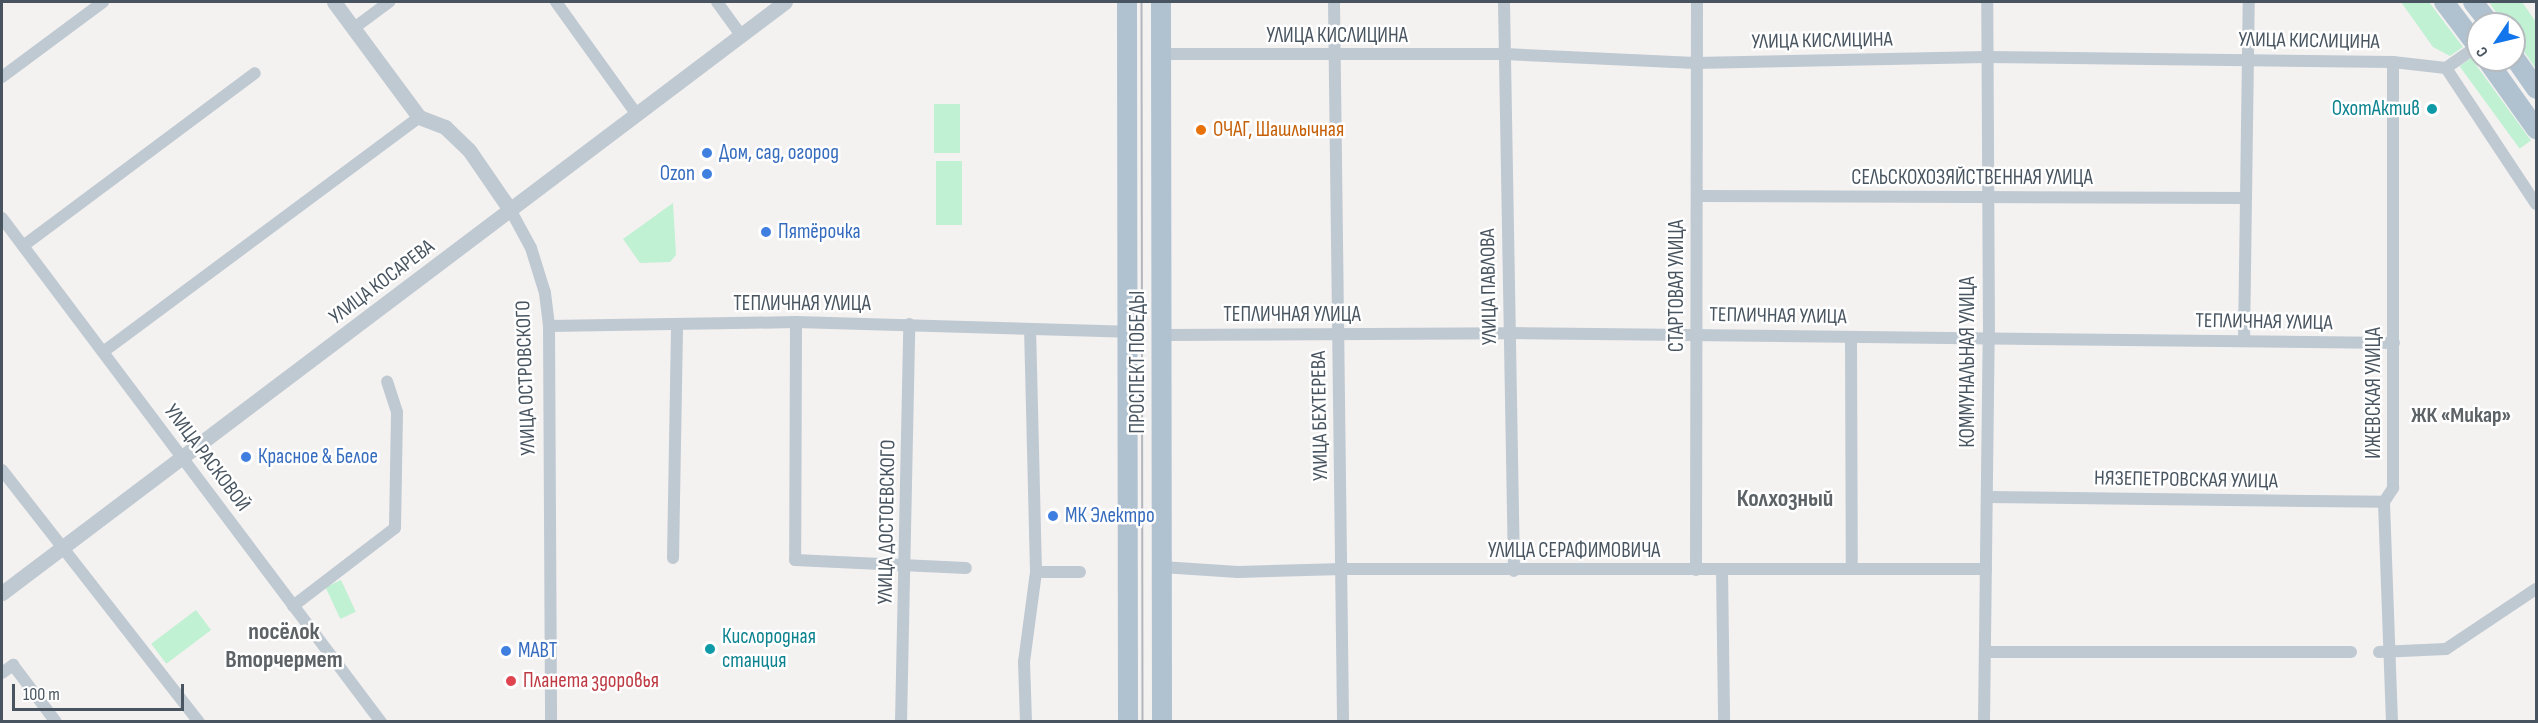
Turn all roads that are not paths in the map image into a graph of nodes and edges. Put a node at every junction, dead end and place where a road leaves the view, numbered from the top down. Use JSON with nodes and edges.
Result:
{"nodes":[{"id":1,"x":103,"y":2,"type":"edge"},
{"id":2,"x":334,"y":2,"type":"edge"},
{"id":3,"x":389,"y":2,"type":"edge"},
{"id":4,"x":556,"y":2,"type":"edge"},
{"id":5,"x":717,"y":2,"type":"edge"},
{"id":6,"x":785,"y":2,"type":"edge"},
{"id":7,"x":1127,"y":2,"type":"edge"},
{"id":8,"x":1161,"y":2,"type":"edge"},
{"id":9,"x":1334,"y":2,"type":"edge"},
{"id":10,"x":1504,"y":2,"type":"edge"},
{"id":11,"x":1697,"y":2,"type":"edge"},
{"id":12,"x":1987,"y":2,"type":"edge"},
{"id":13,"x":2249,"y":2,"type":"edge"},
{"id":14,"x":2444,"y":2,"type":"edge"},
{"id":15,"x":354,"y":28,"type":"junction"},
{"id":16,"x":2466,"y":31,"type":"edge"},
{"id":17,"x":741,"y":35,"type":"junction"},
{"id":18,"x":1161,"y":54,"type":"junction"},
{"id":19,"x":1504,"y":54,"type":"junction"},
{"id":20,"x":1335,"y":56,"type":"junction"},
{"id":21,"x":1986,"y":57,"type":"junction"},
{"id":22,"x":2466,"y":58,"type":"edge"},
{"id":23,"x":2249,"y":60,"type":"junction"},
{"id":24,"x":2393,"y":62,"type":"junction"},
{"id":25,"x":1695,"y":63,"type":"junction"},
{"id":26,"x":2446,"y":68,"type":"junction"},
{"id":27,"x":2496,"y":72,"type":"edge"},
{"id":28,"x":2524,"y":72,"type":"edge"},
{"id":29,"x":255,"y":73,"type":"dead end"},
{"id":30,"x":2,"y":77,"type":"edge"},
{"id":31,"x":2536,"y":89,"type":"edge"},
{"id":32,"x":638,"y":116,"type":"junction"},
{"id":33,"x":419,"y":117,"type":"junction"},
{"id":34,"x":2536,"y":129,"type":"edge"},
{"id":35,"x":1697,"y":196,"type":"junction"},
{"id":36,"x":1986,"y":198,"type":"junction"},
{"id":37,"x":2246,"y":198,"type":"junction"},
{"id":38,"x":2536,"y":204,"type":"edge"},
{"id":39,"x":511,"y":211,"type":"junction"},
{"id":40,"x":2,"y":218,"type":"edge"},
{"id":41,"x":23,"y":246,"type":"junction"},
{"id":42,"x":796,"y":322,"type":"junction"},
{"id":43,"x":677,"y":324,"type":"junction"},
{"id":44,"x":909,"y":324,"type":"junction"},
{"id":45,"x":549,"y":326,"type":"junction"},
{"id":46,"x":1030,"y":331,"type":"junction"},
{"id":47,"x":1127,"y":332,"type":"junction"},
{"id":48,"x":1510,"y":333,"type":"junction"},
{"id":49,"x":1337,"y":334,"type":"junction"},
{"id":50,"x":1162,"y":335,"type":"junction"},
{"id":51,"x":1696,"y":335,"type":"junction"},
{"id":52,"x":1851,"y":337,"type":"junction"},
{"id":53,"x":1989,"y":337,"type":"junction"},
{"id":54,"x":2244,"y":341,"type":"junction"},
{"id":55,"x":2394,"y":343,"type":"junction"},
{"id":56,"x":103,"y":352,"type":"junction"},
{"id":57,"x":387,"y":382,"type":"dead end"},
{"id":58,"x":182,"y":458,"type":"junction"},
{"id":59,"x":2,"y":470,"type":"edge"},
{"id":60,"x":1987,"y":497,"type":"junction"},
{"id":61,"x":2384,"y":502,"type":"junction"},
{"id":62,"x":62,"y":548,"type":"junction"},
{"id":63,"x":673,"y":558,"type":"dead end"},
{"id":64,"x":907,"y":565,"type":"junction"},
{"id":65,"x":1162,"y":567,"type":"junction"},
{"id":66,"x":966,"y":568,"type":"dead end"},
{"id":67,"x":1343,"y":569,"type":"junction"},
{"id":68,"x":1852,"y":569,"type":"junction"},
{"id":69,"x":1986,"y":569,"type":"junction"},
{"id":70,"x":1696,"y":570,"type":"junction"},
{"id":71,"x":1722,"y":570,"type":"junction"},
{"id":72,"x":1514,"y":571,"type":"junction"},
{"id":73,"x":1036,"y":572,"type":"junction"},
{"id":74,"x":1080,"y":572,"type":"dead end"},
{"id":75,"x":2536,"y":589,"type":"edge"},
{"id":76,"x":2,"y":593,"type":"edge"},
{"id":77,"x":293,"y":606,"type":"junction"},
{"id":78,"x":1986,"y":652,"type":"junction"},
{"id":79,"x":2351,"y":652,"type":"dead end"},
{"id":80,"x":2385,"y":652,"type":"junction"},
{"id":81,"x":2,"y":673,"type":"edge"},
{"id":82,"x":56,"y":722,"type":"edge"},
{"id":83,"x":199,"y":722,"type":"edge"},
{"id":84,"x":381,"y":722,"type":"edge"},
{"id":85,"x":551,"y":722,"type":"edge"},
{"id":86,"x":901,"y":722,"type":"edge"},
{"id":87,"x":1026,"y":722,"type":"edge"},
{"id":88,"x":1128,"y":722,"type":"edge"},
{"id":89,"x":1162,"y":722,"type":"edge"},
{"id":90,"x":1343,"y":722,"type":"edge"},
{"id":91,"x":1724,"y":722,"type":"edge"},
{"id":92,"x":1984,"y":722,"type":"edge"},
{"id":93,"x":2392,"y":722,"type":"edge"}],
"edges":[{"from":1,"to":30,"type":"street"},
{"from":2,"to":15,"type":"street"},
{"from":3,"to":15,"type":"street"},
{"from":4,"to":32,"type":"street"},
{"from":5,"to":17,"type":"street"},
{"from":6,"to":17,"type":"street","name":"УЛИЦА КОСАРЕВА"},
{"from":7,"to":47,"type":"main road","name":"ПРОСПЕКТ ПОБЕДЫ"},
{"from":8,"to":18,"type":"main road","name":"ПРОСПЕКТ ПОБЕДЫ"},
{"from":9,"to":20,"type":"street","name":"УЛИЦА БЕХТЕРЕВА"},
{"from":10,"to":19,"type":"street","name":"УЛИЦА ПАВЛОВА"},
{"from":11,"to":25,"type":"street","name":"СТАРТОВАЯ УЛИЦА"},
{"from":12,"to":21,"type":"street","name":"КОММУНАЛЬНАЯ УЛИЦА"},
{"from":13,"to":23,"type":"street"},
{"from":14,"to":16,"type":"main road"},
{"from":15,"to":33,"type":"street"},
{"from":17,"to":32,"type":"street","name":"УЛИЦА КОСАРЕВА"},
{"from":18,"to":20,"type":"street","name":"УЛИЦА КИСЛИЦИНА"},
{"from":18,"to":50,"type":"main road","name":"ПРОСПЕКТ ПОБЕДЫ"},
{"from":19,"to":20,"type":"street","name":"УЛИЦА КИСЛИЦИНА"},
{"from":19,"to":25,"type":"street","name":"УЛИЦА КИСЛИЦИНА"},
{"from":19,"to":48,"type":"street","name":"УЛИЦА ПАВЛОВА"},
{"from":20,"to":49,"type":"street","name":"УЛИЦА БЕХТЕРЕВА"},
{"from":21,"to":23,"type":"street","name":"УЛИЦА КИСЛИЦИНА"},
{"from":21,"to":25,"type":"street","name":"УЛИЦА КИСЛИЦИНА"},
{"from":21,"to":36,"type":"street","name":"КОММУНАЛЬНАЯ УЛИЦА"},
{"from":22,"to":26,"type":"street"},
{"from":23,"to":24,"type":"street","name":"УЛИЦА КИСЛИЦИНА"},
{"from":23,"to":37,"type":"street"},
{"from":24,"to":26,"type":"street","name":"УЛИЦА КИСЛИЦИНА"},
{"from":24,"to":55,"type":"street","name":"ИЖЕВСКАЯ УЛИЦА"},
{"from":25,"to":35,"type":"street","name":"СТАРТОВАЯ УЛИЦА"},
{"from":26,"to":38,"type":"street"},
{"from":27,"to":34,"type":"main road"},
{"from":28,"to":31,"type":"main road"},
{"from":29,"to":41,"type":"street"},
{"from":32,"to":39,"type":"street","name":"УЛИЦА КОСАРЕВА"},
{"from":33,"to":39,"type":"street","name":"УЛИЦА ОСТРОВСКОГО"},
{"from":33,"to":56,"type":"street"},
{"from":35,"to":36,"type":"street","name":"СЕЛЬСКОХОЗЯЙСТВЕННАЯ УЛИЦА"},
{"from":35,"to":51,"type":"street","name":"СТАРТОВАЯ УЛИЦА"},
{"from":36,"to":37,"type":"street","name":"СЕЛЬСКОХОЗЯЙСТВЕННАЯ УЛИЦА"},
{"from":36,"to":53,"type":"street","name":"КОММУНАЛЬНАЯ УЛИЦА"},
{"from":37,"to":54,"type":"street"},
{"from":39,"to":45,"type":"street","name":"УЛИЦА ОСТРОВСКОГО"},
{"from":39,"to":58,"type":"street","name":"УЛИЦА КОСАРЕВА"},
{"from":40,"to":41,"type":"street","name":"УЛИЦА РАСКОВОЙ"},
{"from":41,"to":56,"type":"street","name":"УЛИЦА РАСКОВОЙ"},
{"from":42,"to":43,"type":"street","name":"ТЕПЛИЧНАЯ УЛИЦА"},
{"from":42,"to":44,"type":"street","name":"ТЕПЛИЧНАЯ УЛИЦА"},
{"from":42,"to":64,"type":"street"},
{"from":43,"to":45,"type":"street","name":"ТЕПЛИЧНАЯ УЛИЦА"},
{"from":43,"to":63,"type":"street"},
{"from":44,"to":46,"type":"street","name":"ТЕПЛИЧНАЯ УЛИЦА"},
{"from":44,"to":64,"type":"street","name":"УЛИЦА ДОСТОЕВСКОГО"},
{"from":45,"to":85,"type":"street","name":"УЛИЦА ОСТРОВСКОГО"},
{"from":46,"to":47,"type":"street","name":"ТЕПЛИЧНАЯ УЛИЦА"},
{"from":46,"to":73,"type":"street"},
{"from":47,"to":88,"type":"main road","name":"ПРОСПЕКТ ПОБЕДЫ"},
{"from":48,"to":49,"type":"street","name":"ТЕПЛИЧНАЯ УЛИЦА"},
{"from":48,"to":51,"type":"street","name":"ТЕПЛИЧНАЯ УЛИЦА"},
{"from":48,"to":72,"type":"street","name":"УЛИЦА ПАВЛОВА"},
{"from":49,"to":50,"type":"street","name":"ТЕПЛИЧНАЯ УЛИЦА"},
{"from":49,"to":67,"type":"street","name":"УЛИЦА БЕХТЕРЕВА"},
{"from":50,"to":65,"type":"main road","name":"ПРОСПЕКТ ПОБЕДЫ"},
{"from":51,"to":52,"type":"street","name":"ТЕПЛИЧНАЯ УЛИЦА"},
{"from":51,"to":70,"type":"street","name":"СТАРТОВАЯ УЛИЦА"},
{"from":52,"to":53,"type":"street","name":"ТЕПЛИЧНАЯ УЛИЦА"},
{"from":52,"to":68,"type":"street"},
{"from":53,"to":54,"type":"street","name":"ТЕПЛИЧНАЯ УЛИЦА"},
{"from":53,"to":60,"type":"street","name":"КОММУНАЛЬНАЯ УЛИЦА"},
{"from":54,"to":55,"type":"street","name":"ТЕПЛИЧНАЯ УЛИЦА"},
{"from":55,"to":61,"type":"street","name":"ИЖЕВСКАЯ УЛИЦА"},
{"from":56,"to":58,"type":"street","name":"УЛИЦА РАСКОВОЙ"},
{"from":57,"to":77,"type":"street"},
{"from":58,"to":62,"type":"street","name":"УЛИЦА КОСАРЕВА"},
{"from":58,"to":77,"type":"street","name":"УЛИЦА РАСКОВОЙ"},
{"from":59,"to":62,"type":"street"},
{"from":60,"to":61,"type":"street","name":"НЯЗЕПЕТРОВСКАЯ УЛИЦА"},
{"from":60,"to":69,"type":"street","name":"КОММУНАЛЬНАЯ УЛИЦА"},
{"from":61,"to":80,"type":"street","name":"ИЖЕВСКАЯ УЛИЦА"},
{"from":62,"to":76,"type":"street","name":"УЛИЦА КОСАРЕВА"},
{"from":62,"to":83,"type":"street"},
{"from":64,"to":66,"type":"street"},
{"from":64,"to":86,"type":"street","name":"УЛИЦА ДОСТОЕВСКОГО"},
{"from":65,"to":67,"type":"street","name":"УЛИЦА СЕРАФИМОВИЧА"},
{"from":65,"to":89,"type":"main road","name":"ПРОСПЕКТ ПОБЕДЫ"},
{"from":67,"to":72,"type":"street","name":"УЛИЦА СЕРАФИМОВИЧА"},
{"from":67,"to":90,"type":"street","name":"УЛИЦА БЕХТЕРЕВА"},
{"from":68,"to":69,"type":"street","name":"УЛИЦА СЕРАФИМОВИЧА"},
{"from":68,"to":71,"type":"street","name":"УЛИЦА СЕРАФИМОВИЧА"},
{"from":69,"to":78,"type":"street","name":"КОММУНАЛЬНАЯ УЛИЦА"},
{"from":70,"to":71,"type":"street","name":"УЛИЦА СЕРАФИМОВИЧА"},
{"from":70,"to":72,"type":"street","name":"УЛИЦА СЕРАФИМОВИЧА"},
{"from":71,"to":91,"type":"street"},
{"from":73,"to":74,"type":"street"},
{"from":73,"to":87,"type":"street"},
{"from":75,"to":80,"type":"street"},
{"from":77,"to":84,"type":"street","name":"УЛИЦА РАСКОВОЙ"},
{"from":78,"to":79,"type":"street"},
{"from":78,"to":92,"type":"street","name":"КОММУНАЛЬНАЯ УЛИЦА"},
{"from":80,"to":93,"type":"street","name":"ИЖЕВСКАЯ УЛИЦА"},
{"from":81,"to":82,"type":"street"}]}
